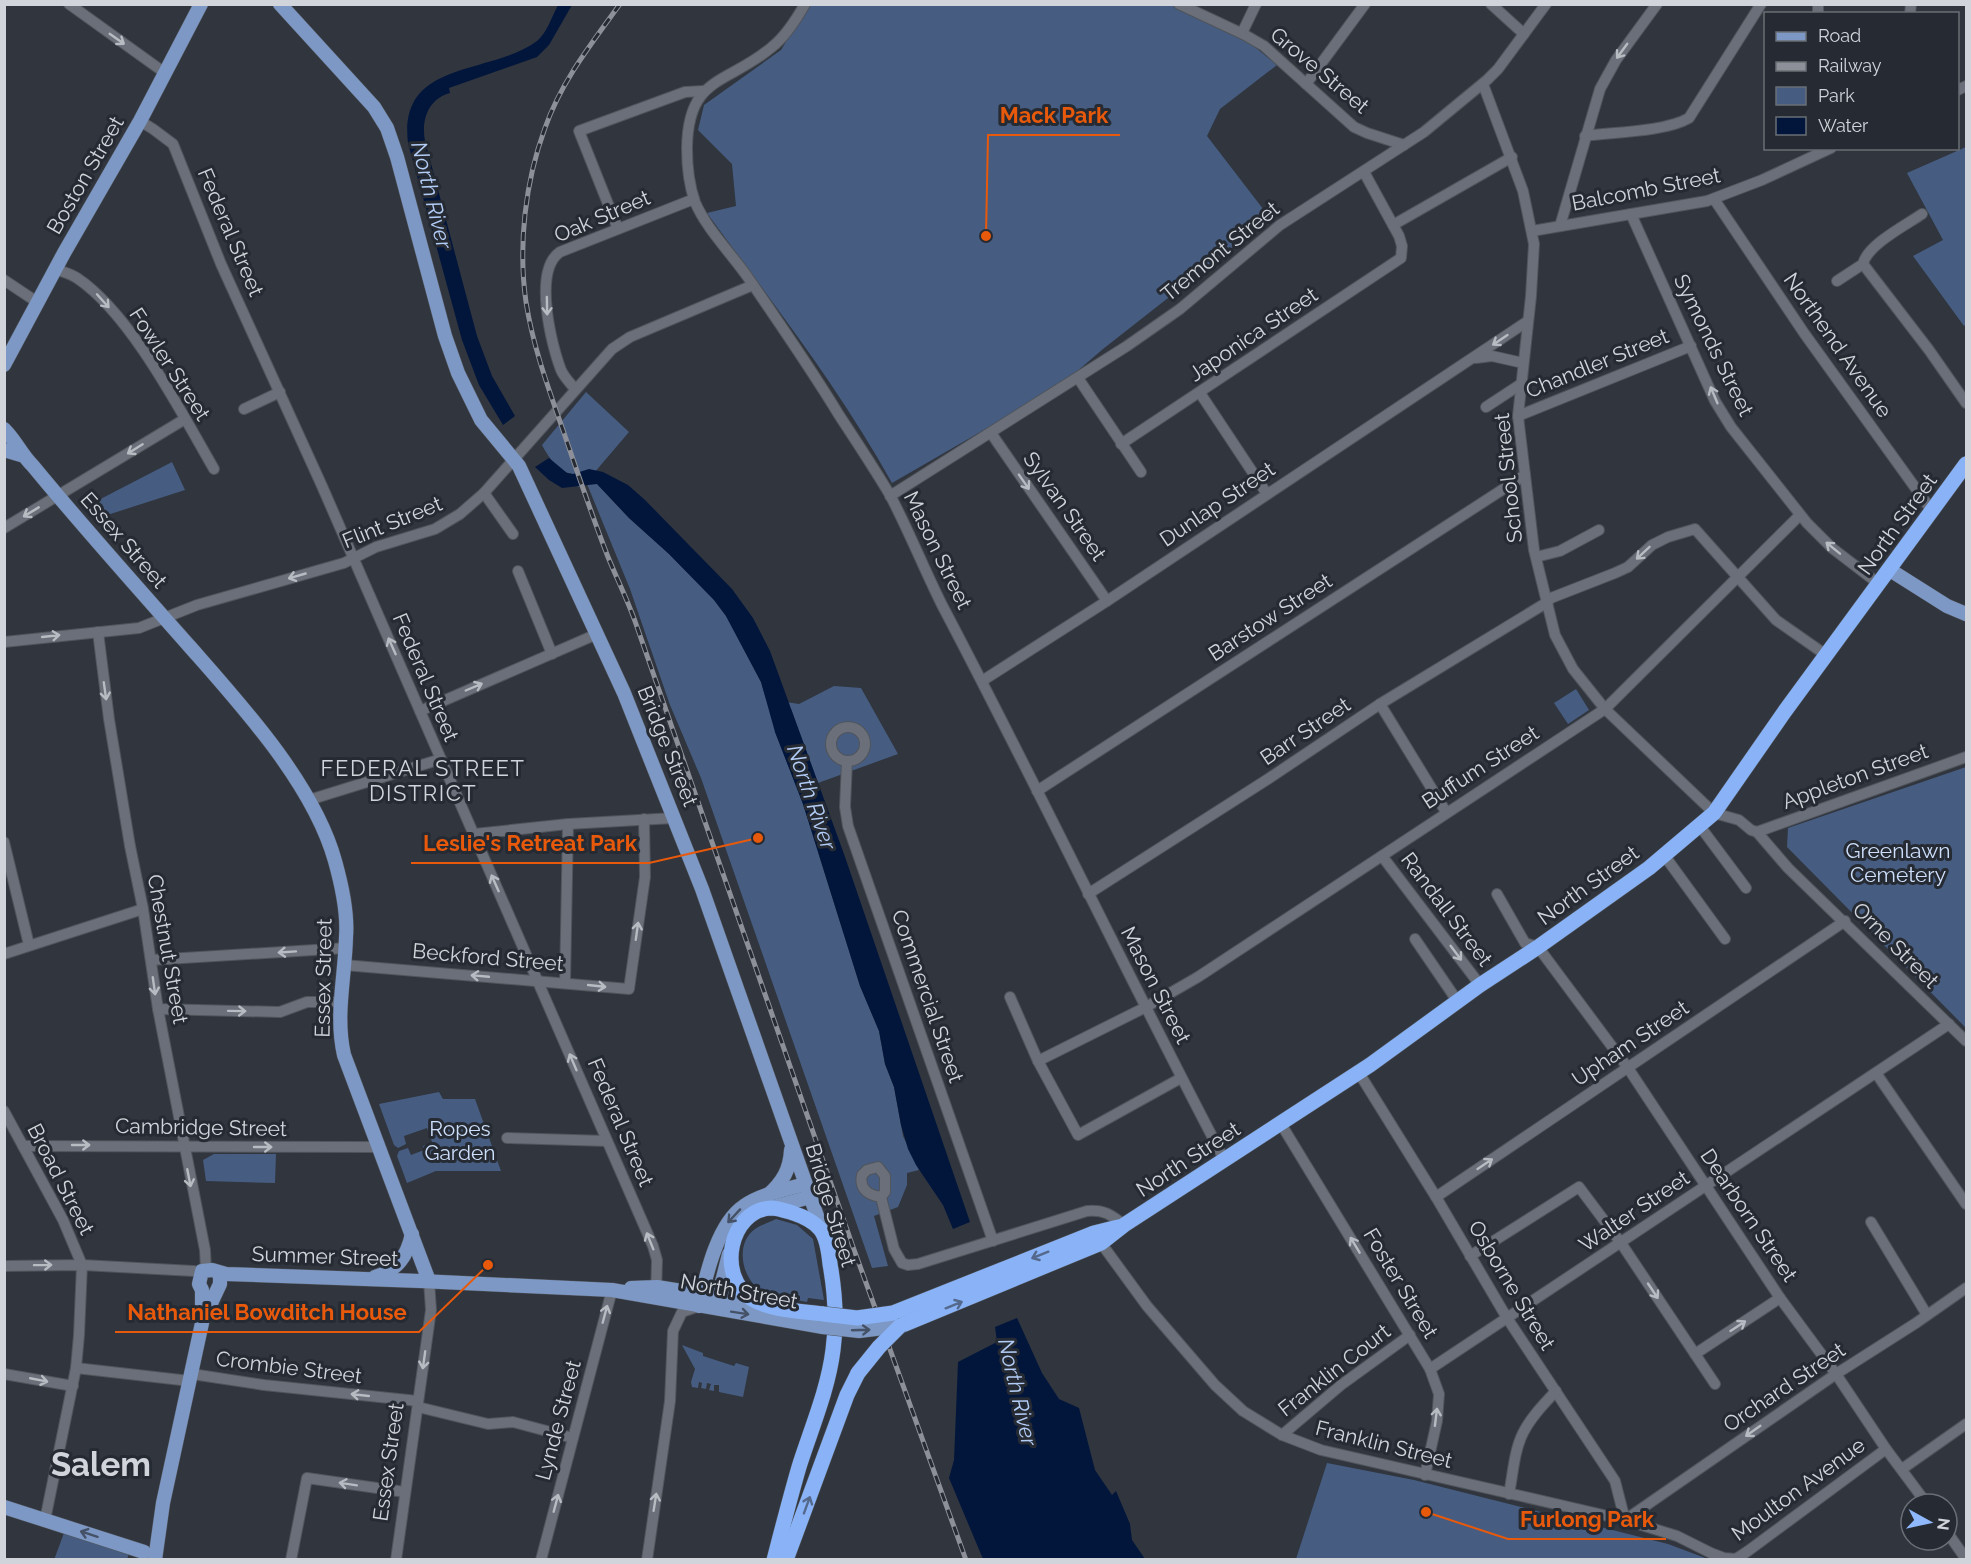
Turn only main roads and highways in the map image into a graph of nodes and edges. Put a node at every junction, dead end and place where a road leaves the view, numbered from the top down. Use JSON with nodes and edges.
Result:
{"nodes":[{"id":1,"x":201,"y":4,"type":"edge"},
{"id":2,"x":280,"y":4,"type":"edge"},
{"id":3,"x":4,"y":365,"type":"edge"},
{"id":4,"x":4,"y":429,"type":"edge"},
{"id":5,"x":4,"y":450,"type":"edge"},
{"id":6,"x":21,"y":454,"type":"junction"},
{"id":7,"x":1966,"y":464,"type":"edge"},
{"id":8,"x":1890,"y":570,"type":"junction"},
{"id":9,"x":1966,"y":614,"type":"edge"},
{"id":10,"x":792,"y":1145,"type":"junction"},
{"id":11,"x":808,"y":1191,"type":"junction"},
{"id":12,"x":769,"y":1202,"type":"junction"},
{"id":13,"x":822,"y":1230,"type":"junction"},
{"id":14,"x":412,"y":1234,"type":"junction"},
{"id":15,"x":730,"y":1249,"type":"junction"},
{"id":16,"x":202,"y":1279,"type":"junction"},
{"id":17,"x":366,"y":1279,"type":"junction"},
{"id":18,"x":429,"y":1281,"type":"junction"},
{"id":19,"x":219,"y":1282,"type":"junction"},
{"id":20,"x":700,"y":1300,"type":"junction"},
{"id":21,"x":717,"y":1303,"type":"junction"},
{"id":22,"x":765,"y":1305,"type":"junction"},
{"id":23,"x":897,"y":1320,"type":"junction"},
{"id":24,"x":823,"y":1321,"type":"junction"},
{"id":25,"x":202,"y":1323,"type":"junction"},
{"id":26,"x":4,"y":1507,"type":"edge"},
{"id":27,"x":146,"y":1557,"type":"edge"},
{"id":28,"x":773,"y":1560,"type":"edge"},
{"id":29,"x":786,"y":1560,"type":"edge"}],
"edges":[{"from":1,"to":3,"type":"main road","name":"Boston Street"},
{"from":2,"to":10,"type":"main road","name":"Bridge Street"},
{"from":4,"to":6,"type":"main road","name":"Essex Street"},
{"from":5,"to":6,"type":"main road"},
{"from":6,"to":14,"type":"main road","name":"Essex Street"},
{"from":7,"to":8,"type":"highway","name":"North Street"},
{"from":8,"to":9,"type":"main road"},
{"from":8,"to":23,"type":"highway","name":"North Street"},
{"from":10,"to":11,"type":"main road","name":"Bridge Street"},
{"from":10,"to":12,"type":"main road"},
{"from":11,"to":12,"type":"main road"},
{"from":11,"to":13,"type":"main road","name":"Bridge Street"},
{"from":12,"to":13,"type":"highway"},
{"from":12,"to":15,"type":"highway"},
{"from":12,"to":20,"type":"main road","one_way":true},
{"from":13,"to":28,"type":"highway","name":"Bridge Street"},
{"from":14,"to":17,"type":"main road"},
{"from":14,"to":18,"type":"main road","name":"Essex Street"},
{"from":15,"to":21,"type":"main road"},
{"from":15,"to":22,"type":"highway"},
{"from":16,"to":19,"type":"main road"},
{"from":16,"to":19,"type":"main road"},
{"from":16,"to":25,"type":"main road"},
{"from":17,"to":18,"type":"main road","name":"Summer Street"},
{"from":17,"to":19,"type":"main road","name":"Summer Street"},
{"from":18,"to":20,"type":"main road","name":"North Street"},
{"from":19,"to":25,"type":"main road"},
{"from":20,"to":21,"type":"main road","name":"North Street"},
{"from":21,"to":22,"type":"main road","name":"North Street"},
{"from":21,"to":24,"type":"main road","name":"North Street","one_way":true},
{"from":22,"to":24,"type":"highway","name":"North Street"},
{"from":23,"to":24,"type":"highway","name":"North Street","bridge":true},
{"from":29,"to":23,"type":"highway","one_way":true,"bridge":true},
{"from":25,"to":27,"type":"main road"},
{"from":27,"to":26,"type":"main road","one_way":true}]}
